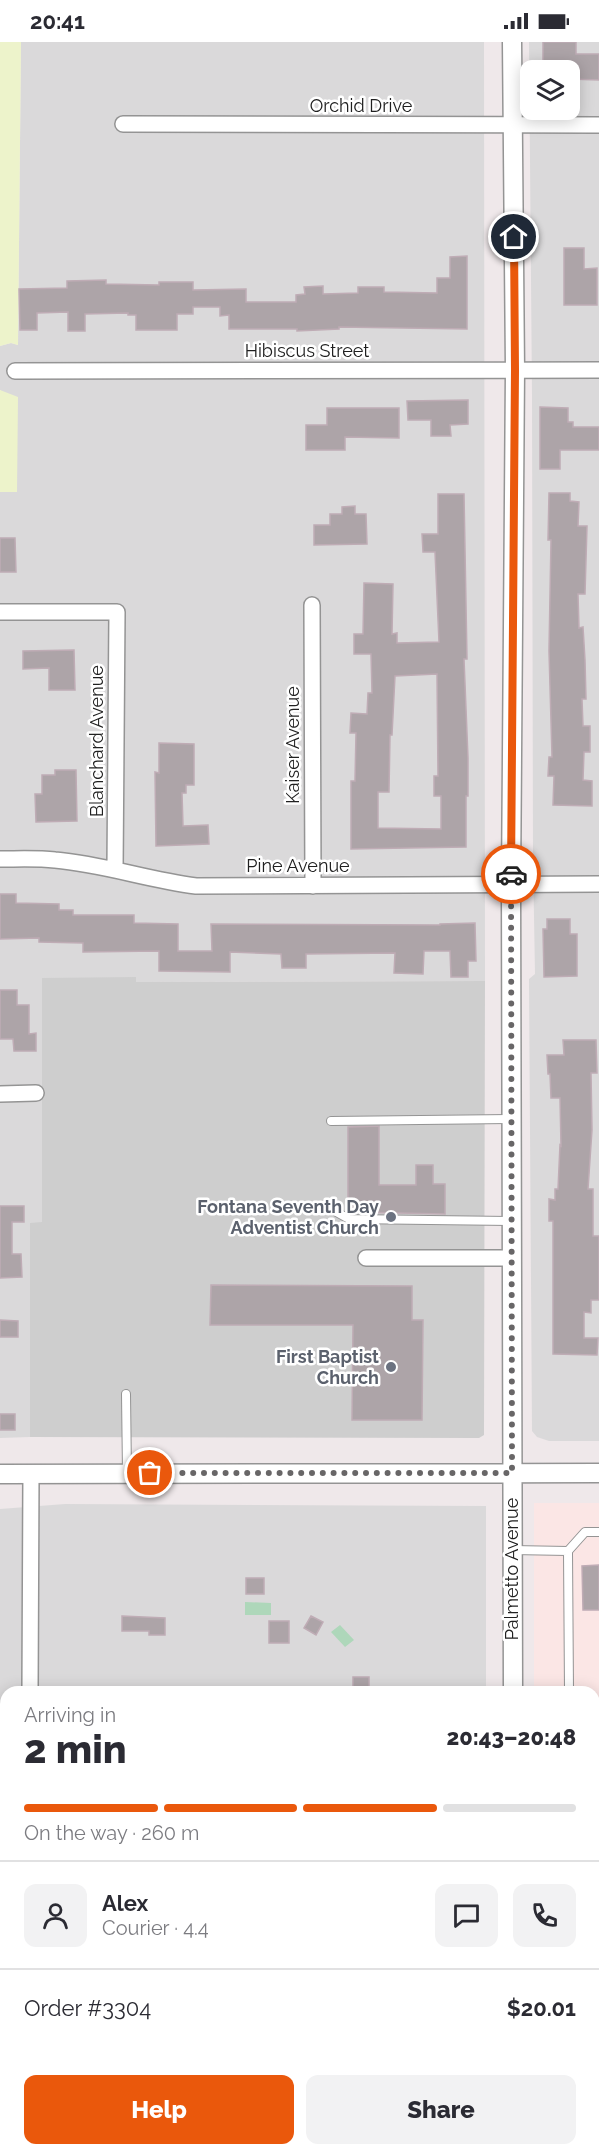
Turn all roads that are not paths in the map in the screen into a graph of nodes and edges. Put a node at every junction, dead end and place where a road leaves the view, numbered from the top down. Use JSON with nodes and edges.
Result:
{"nodes":[{"id":1,"x":512,"y":42,"type":"edge"},
{"id":2,"x":123,"y":124,"type":"dead end"},
{"id":3,"x":599,"y":125,"type":"edge"},
{"id":4,"x":512,"y":126,"type":"junction"},
{"id":5,"x":515,"y":370,"type":"junction"},
{"id":6,"x":599,"y":370,"type":"edge"},
{"id":7,"x":15,"y":371,"type":"dead end"},
{"id":8,"x":312,"y":605,"type":"dead end"},
{"id":9,"x":0,"y":612,"type":"edge"},
{"id":10,"x":0,"y":860,"type":"edge"},
{"id":11,"x":115,"y":870,"type":"junction"},
{"id":12,"x":511,"y":884,"type":"junction"},
{"id":13,"x":599,"y":884,"type":"edge"},
{"id":14,"x":313,"y":886,"type":"junction"},
{"id":15,"x":36,"y":1093,"type":"dead end"},
{"id":16,"x":0,"y":1094,"type":"edge"},
{"id":17,"x":511,"y":1119,"type":"junction"},
{"id":18,"x":331,"y":1121,"type":"dead end"},
{"id":19,"x":331,"y":1209,"type":"dead end"},
{"id":20,"x":511,"y":1221,"type":"junction"},
{"id":21,"x":366,"y":1258,"type":"dead end"},
{"id":22,"x":511,"y":1258,"type":"junction"},
{"id":23,"x":126,"y":1394,"type":"dead end"},
{"id":24,"x":31,"y":1473,"type":"junction"},
{"id":25,"x":127,"y":1473,"type":"junction"},
{"id":26,"x":512,"y":1473,"type":"junction"},
{"id":27,"x":599,"y":1473,"type":"edge"},
{"id":28,"x":0,"y":1474,"type":"edge"},
{"id":29,"x":599,"y":1532,"type":"edge"},
{"id":30,"x":512,"y":1550,"type":"junction"},
{"id":31,"x":568,"y":1551,"type":"junction"},
{"id":32,"x":30,"y":1686,"type":"edge"},
{"id":33,"x":513,"y":1686,"type":"edge"},
{"id":34,"x":569,"y":1686,"type":"edge"}],
"edges":[{"from":1,"to":4,"type":"street","name":"Palmetto Avenue"},
{"from":2,"to":4,"type":"street","name":"Orchid Drive"},
{"from":3,"to":4,"type":"street","name":"Orchid Drive"},
{"from":4,"to":5,"type":"street","name":"Palmetto Avenue"},
{"from":5,"to":6,"type":"street","name":"Hibiscus Street"},
{"from":5,"to":7,"type":"street","name":"Hibiscus Street"},
{"from":5,"to":12,"type":"street","name":"Palmetto Avenue"},
{"from":8,"to":14,"type":"street","name":"Kaiser Avenue"},
{"from":9,"to":11,"type":"street","name":"Blanchard Avenue"},
{"from":10,"to":11,"type":"street","name":"Pine Avenue"},
{"from":11,"to":14,"type":"street","name":"Pine Avenue"},
{"from":12,"to":13,"type":"street","name":"Pine Avenue"},
{"from":12,"to":14,"type":"street","name":"Pine Avenue"},
{"from":12,"to":17,"type":"street","name":"Palmetto Avenue"},
{"from":15,"to":16,"type":"street"},
{"from":17,"to":18,"type":"lane"},
{"from":17,"to":20,"type":"street","name":"Palmetto Avenue"},
{"from":19,"to":20,"type":"lane"},
{"from":20,"to":22,"type":"street","name":"Palmetto Avenue"},
{"from":21,"to":22,"type":"street"},
{"from":22,"to":26,"type":"street","name":"Palmetto Avenue"},
{"from":23,"to":25,"type":"lane"},
{"from":24,"to":25,"type":"street"},
{"from":24,"to":28,"type":"street"},
{"from":24,"to":32,"type":"street"},
{"from":25,"to":26,"type":"street"},
{"from":26,"to":27,"type":"street"},
{"from":26,"to":30,"type":"street","name":"Palmetto Avenue"},
{"from":29,"to":31,"type":"lane"},
{"from":30,"to":31,"type":"lane"},
{"from":30,"to":33,"type":"street","name":"Palmetto Avenue"},
{"from":31,"to":34,"type":"lane"}]}
